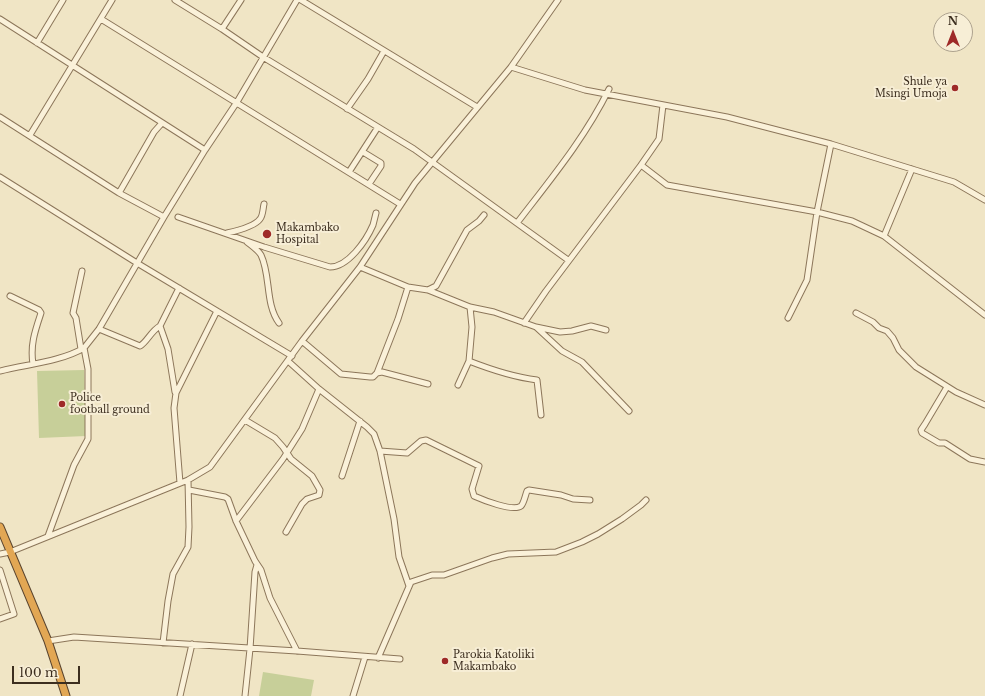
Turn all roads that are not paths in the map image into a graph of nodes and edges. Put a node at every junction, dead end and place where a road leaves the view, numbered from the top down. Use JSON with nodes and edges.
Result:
{"nodes":[{"id":1,"x":63,"y":0,"type":"edge"},
{"id":2,"x":112,"y":0,"type":"edge"},
{"id":3,"x":176,"y":0,"type":"edge"},
{"id":4,"x":241,"y":0,"type":"edge"},
{"id":5,"x":297,"y":0,"type":"edge"},
{"id":6,"x":301,"y":0,"type":"edge"},
{"id":7,"x":558,"y":0,"type":"edge"},
{"id":8,"x":0,"y":19,"type":"edge"},
{"id":9,"x":101,"y":19,"type":"junction"},
{"id":10,"x":222,"y":29,"type":"junction"},
{"id":11,"x":37,"y":43,"type":"junction"},
{"id":12,"x":257,"y":51,"type":"dead end"},
{"id":13,"x":384,"y":51,"type":"junction"},
{"id":14,"x":263,"y":57,"type":"junction"},
{"id":15,"x":72,"y":65,"type":"junction"},
{"id":16,"x":512,"y":67,"type":"junction"},
{"id":17,"x":608,"y":92,"type":"junction"},
{"id":18,"x":237,"y":102,"type":"junction"},
{"id":19,"x":663,"y":105,"type":"junction"},
{"id":20,"x":477,"y":107,"type":"junction"},
{"id":21,"x":347,"y":109,"type":"junction"},
{"id":22,"x":0,"y":117,"type":"edge"},
{"id":23,"x":162,"y":123,"type":"junction"},
{"id":24,"x":378,"y":127,"type":"junction"},
{"id":25,"x":30,"y":135,"type":"junction"},
{"id":26,"x":831,"y":144,"type":"junction"},
{"id":27,"x":205,"y":150,"type":"junction"},
{"id":28,"x":363,"y":152,"type":"junction"},
{"id":29,"x":433,"y":162,"type":"junction"},
{"id":30,"x":641,"y":165,"type":"junction"},
{"id":31,"x":912,"y":169,"type":"junction"},
{"id":32,"x":349,"y":172,"type":"junction"},
{"id":33,"x":0,"y":177,"type":"edge"},
{"id":34,"x":369,"y":184,"type":"junction"},
{"id":35,"x":119,"y":193,"type":"junction"},
{"id":36,"x":984,"y":198,"type":"edge"},
{"id":37,"x":264,"y":204,"type":"dead end"},
{"id":38,"x":400,"y":204,"type":"junction"},
{"id":39,"x":817,"y":212,"type":"junction"},
{"id":40,"x":376,"y":213,"type":"dead end"},
{"id":41,"x":484,"y":215,"type":"dead end"},
{"id":42,"x":164,"y":217,"type":"junction"},
{"id":43,"x":178,"y":217,"type":"dead end"},
{"id":44,"x":517,"y":223,"type":"junction"},
{"id":45,"x":226,"y":234,"type":"junction"},
{"id":46,"x":884,"y":236,"type":"junction"},
{"id":47,"x":245,"y":240,"type":"junction"},
{"id":48,"x":568,"y":260,"type":"junction"},
{"id":49,"x":137,"y":263,"type":"junction"},
{"id":50,"x":360,"y":267,"type":"junction"},
{"id":51,"x":82,"y":271,"type":"dead end"},
{"id":52,"x":179,"y":288,"type":"junction"},
{"id":53,"x":408,"y":288,"type":"junction"},
{"id":54,"x":428,"y":290,"type":"junction"},
{"id":55,"x":10,"y":296,"type":"dead end"},
{"id":56,"x":470,"y":307,"type":"junction"},
{"id":57,"x":217,"y":311,"type":"junction"},
{"id":58,"x":856,"y":313,"type":"dead end"},
{"id":59,"x":985,"y":315,"type":"edge"},
{"id":60,"x":788,"y":318,"type":"dead end"},
{"id":61,"x":279,"y":323,"type":"dead end"},
{"id":62,"x":524,"y":323,"type":"junction"},
{"id":63,"x":160,"y":326,"type":"junction"},
{"id":64,"x":536,"y":327,"type":"junction"},
{"id":65,"x":99,"y":329,"type":"junction"},
{"id":66,"x":606,"y":330,"type":"dead end"},
{"id":67,"x":302,"y":341,"type":"junction"},
{"id":68,"x":83,"y":348,"type":"junction"},
{"id":69,"x":292,"y":356,"type":"junction"},
{"id":70,"x":288,"y":361,"type":"junction"},
{"id":71,"x":469,"y":362,"type":"junction"},
{"id":72,"x":33,"y":364,"type":"junction"},
{"id":73,"x":0,"y":371,"type":"edge"},
{"id":74,"x":377,"y":373,"type":"junction"},
{"id":75,"x":428,"y":384,"type":"dead end"},
{"id":76,"x":458,"y":385,"type":"dead end"},
{"id":77,"x":947,"y":387,"type":"junction"},
{"id":78,"x":319,"y":389,"type":"junction"},
{"id":79,"x":176,"y":393,"type":"junction"},
{"id":80,"x":985,"y":405,"type":"edge"},
{"id":81,"x":628,"y":411,"type":"dead end"},
{"id":82,"x":541,"y":415,"type":"dead end"},
{"id":83,"x":245,"y":420,"type":"junction"},
{"id":84,"x":360,"y":421,"type":"junction"},
{"id":85,"x":380,"y":451,"type":"junction"},
{"id":86,"x":286,"y":453,"type":"junction"},
{"id":87,"x":985,"y":462,"type":"edge"},
{"id":88,"x":342,"y":476,"type":"dead end"},
{"id":89,"x":188,"y":480,"type":"junction"},
{"id":90,"x":180,"y":483,"type":"junction"},
{"id":91,"x":189,"y":490,"type":"junction"},
{"id":92,"x":590,"y":500,"type":"dead end"},
{"id":93,"x":646,"y":500,"type":"dead end"},
{"id":94,"x":236,"y":521,"type":"junction"},
{"id":95,"x":0,"y":527,"type":"edge"},
{"id":96,"x":286,"y":532,"type":"dead end"},
{"id":97,"x":48,"y":536,"type":"junction"},
{"id":98,"x":10,"y":552,"type":"junction"},
{"id":99,"x":0,"y":554,"type":"edge"},
{"id":100,"x":257,"y":565,"type":"junction"},
{"id":101,"x":0,"y":570,"type":"edge"},
{"id":102,"x":409,"y":586,"type":"junction"},
{"id":103,"x":0,"y":619,"type":"edge"},
{"id":104,"x":48,"y":641,"type":"junction"},
{"id":105,"x":163,"y":643,"type":"junction"},
{"id":106,"x":192,"y":644,"type":"junction"},
{"id":107,"x":250,"y":649,"type":"junction"},
{"id":108,"x":297,"y":651,"type":"junction"},
{"id":109,"x":365,"y":657,"type":"junction"},
{"id":110,"x":378,"y":658,"type":"junction"},
{"id":111,"x":400,"y":659,"type":"dead end"},
{"id":112,"x":66,"y":696,"type":"edge"},
{"id":113,"x":180,"y":696,"type":"edge"},
{"id":114,"x":245,"y":696,"type":"edge"},
{"id":115,"x":354,"y":696,"type":"edge"}],
"edges":[{"from":1,"to":11,"type":"street"},
{"from":2,"to":9,"type":"street"},
{"from":3,"to":10,"type":"street"},
{"from":4,"to":10,"type":"street"},
{"from":5,"to":14,"type":"street"},
{"from":6,"to":13,"type":"street"},
{"from":7,"to":16,"type":"street"},
{"from":8,"to":11,"type":"street"},
{"from":9,"to":15,"type":"street"},
{"from":9,"to":18,"type":"street"},
{"from":10,"to":12,"type":"street"},
{"from":10,"to":14,"type":"street"},
{"from":11,"to":15,"type":"street"},
{"from":13,"to":20,"type":"street"},
{"from":13,"to":21,"type":"street"},
{"from":14,"to":18,"type":"street"},
{"from":14,"to":21,"type":"street"},
{"from":15,"to":23,"type":"street"},
{"from":15,"to":25,"type":"street"},
{"from":16,"to":17,"type":"street"},
{"from":16,"to":20,"type":"street"},
{"from":17,"to":19,"type":"street"},
{"from":17,"to":44,"type":"street"},
{"from":18,"to":27,"type":"street"},
{"from":18,"to":32,"type":"street"},
{"from":19,"to":26,"type":"street"},
{"from":19,"to":30,"type":"street"},
{"from":20,"to":29,"type":"street"},
{"from":21,"to":24,"type":"street"},
{"from":22,"to":25,"type":"street"},
{"from":23,"to":27,"type":"street"},
{"from":23,"to":35,"type":"street"},
{"from":24,"to":28,"type":"street"},
{"from":24,"to":29,"type":"street"},
{"from":25,"to":35,"type":"street"},
{"from":26,"to":31,"type":"street"},
{"from":26,"to":39,"type":"street"},
{"from":27,"to":42,"type":"street"},
{"from":28,"to":32,"type":"street"},
{"from":28,"to":34,"type":"street"},
{"from":29,"to":38,"type":"street"},
{"from":29,"to":44,"type":"street"},
{"from":30,"to":39,"type":"street"},
{"from":30,"to":48,"type":"street"},
{"from":31,"to":36,"type":"street"},
{"from":31,"to":46,"type":"street"},
{"from":32,"to":34,"type":"street"},
{"from":33,"to":49,"type":"street"},
{"from":34,"to":38,"type":"street"},
{"from":35,"to":42,"type":"street"},
{"from":37,"to":45,"type":"street"},
{"from":38,"to":50,"type":"street"},
{"from":39,"to":46,"type":"street"},
{"from":39,"to":60,"type":"street"},
{"from":40,"to":47,"type":"street"},
{"from":41,"to":54,"type":"street"},
{"from":42,"to":49,"type":"street"},
{"from":43,"to":45,"type":"street"},
{"from":44,"to":48,"type":"street"},
{"from":45,"to":47,"type":"street"},
{"from":46,"to":59,"type":"street"},
{"from":47,"to":61,"type":"street"},
{"from":48,"to":62,"type":"street"},
{"from":49,"to":52,"type":"street"},
{"from":49,"to":65,"type":"street"},
{"from":50,"to":53,"type":"street"},
{"from":50,"to":67,"type":"street"},
{"from":51,"to":68,"type":"street"},
{"from":52,"to":57,"type":"street"},
{"from":52,"to":63,"type":"street"},
{"from":53,"to":54,"type":"street"},
{"from":53,"to":74,"type":"street"},
{"from":54,"to":56,"type":"street"},
{"from":55,"to":72,"type":"street"},
{"from":56,"to":62,"type":"street"},
{"from":56,"to":71,"type":"street"},
{"from":57,"to":69,"type":"street"},
{"from":57,"to":79,"type":"street"},
{"from":58,"to":77,"type":"street"},
{"from":62,"to":64,"type":"street"},
{"from":63,"to":65,"type":"street"},
{"from":63,"to":79,"type":"street"},
{"from":64,"to":66,"type":"street"},
{"from":64,"to":81,"type":"street"},
{"from":65,"to":68,"type":"street"},
{"from":67,"to":69,"type":"street"},
{"from":67,"to":74,"type":"street"},
{"from":68,"to":72,"type":"street"},
{"from":68,"to":97,"type":"street"},
{"from":69,"to":70,"type":"street"},
{"from":70,"to":78,"type":"street"},
{"from":70,"to":83,"type":"street"},
{"from":71,"to":76,"type":"street"},
{"from":71,"to":82,"type":"street"},
{"from":72,"to":73,"type":"street"},
{"from":74,"to":75,"type":"street"},
{"from":77,"to":80,"type":"street"},
{"from":77,"to":87,"type":"street"},
{"from":78,"to":84,"type":"street"},
{"from":78,"to":86,"type":"street"},
{"from":79,"to":90,"type":"street"},
{"from":83,"to":86,"type":"street"},
{"from":83,"to":89,"type":"street"},
{"from":84,"to":85,"type":"street"},
{"from":84,"to":88,"type":"street"},
{"from":85,"to":92,"type":"street"},
{"from":85,"to":102,"type":"street"},
{"from":86,"to":94,"type":"street"},
{"from":86,"to":96,"type":"street"},
{"from":89,"to":90,"type":"street"},
{"from":89,"to":91,"type":"street"},
{"from":90,"to":97,"type":"street"},
{"from":91,"to":94,"type":"street"},
{"from":91,"to":105,"type":"street"},
{"from":93,"to":102,"type":"street"},
{"from":94,"to":100,"type":"street"},
{"from":95,"to":98,"type":"highway"},
{"from":97,"to":98,"type":"street"},
{"from":98,"to":99,"type":"street"},
{"from":98,"to":104,"type":"highway"},
{"from":100,"to":107,"type":"street"},
{"from":100,"to":108,"type":"street"},
{"from":101,"to":103,"type":"street"},
{"from":102,"to":110,"type":"street"},
{"from":104,"to":105,"type":"street"},
{"from":104,"to":112,"type":"highway"},
{"from":105,"to":106,"type":"street"},
{"from":106,"to":107,"type":"street"},
{"from":106,"to":113,"type":"street"},
{"from":107,"to":108,"type":"street"},
{"from":107,"to":114,"type":"street"},
{"from":108,"to":109,"type":"street"},
{"from":109,"to":110,"type":"street"},
{"from":109,"to":115,"type":"street"},
{"from":110,"to":111,"type":"street"}]}
